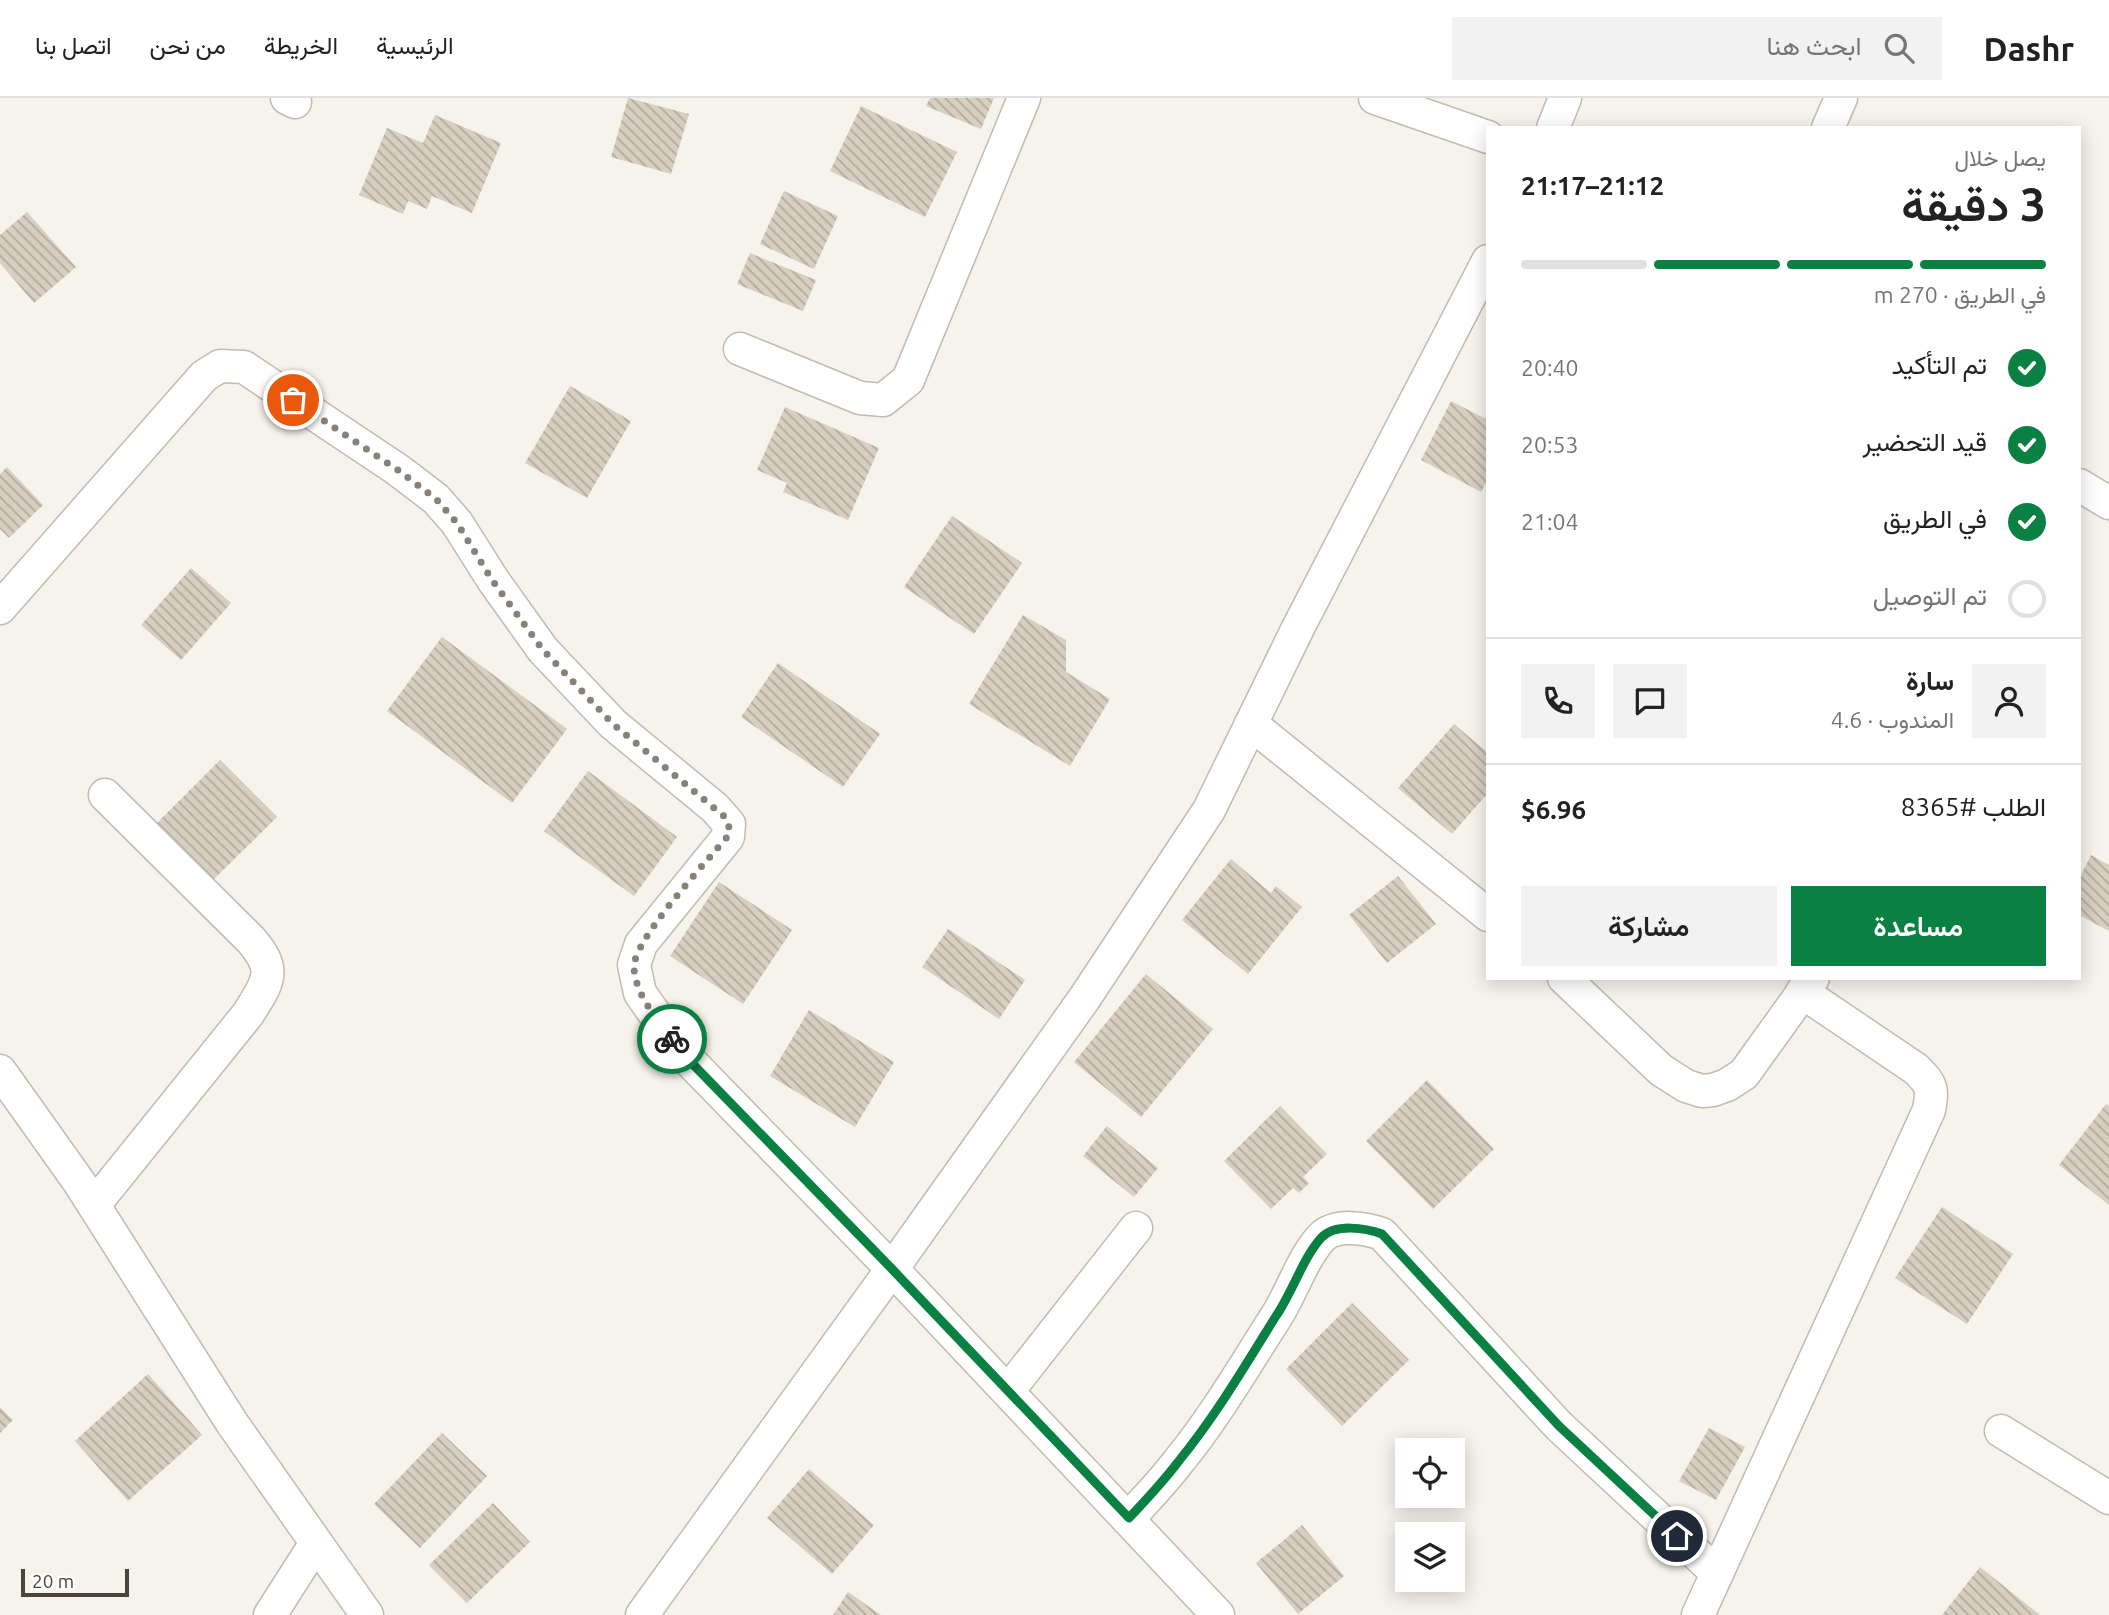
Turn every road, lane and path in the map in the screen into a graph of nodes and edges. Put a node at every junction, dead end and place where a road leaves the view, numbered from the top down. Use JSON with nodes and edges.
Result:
{"nodes":[{"id":1,"x":1024,"y":98,"type":"edge"},
{"id":2,"x":1375,"y":98,"type":"edge"},
{"id":3,"x":1565,"y":98,"type":"edge"},
{"id":4,"x":1841,"y":98,"type":"edge"},
{"id":5,"x":1554,"y":126,"type":"edge"},
{"id":6,"x":1829,"y":126,"type":"edge"},
{"id":7,"x":1486,"y":136,"type":"edge"},
{"id":8,"x":1486,"y":265,"type":"edge"},
{"id":9,"x":740,"y":349,"type":"dead end"},
{"id":10,"x":0,"y":608,"type":"edge"},
{"id":11,"x":1251,"y":724,"type":"junction"},
{"id":12,"x":105,"y":795,"type":"dead end"},
{"id":13,"x":1486,"y":913,"type":"edge"},
{"id":14,"x":1566,"y":980,"type":"edge"},
{"id":15,"x":1808,"y":985,"type":"edge"},
{"id":16,"x":0,"y":1071,"type":"edge"},
{"id":17,"x":94,"y":1205,"type":"junction"},
{"id":18,"x":1136,"y":1228,"type":"dead end"},
{"id":19,"x":892,"y":1269,"type":"junction"},
{"id":20,"x":1008,"y":1391,"type":"junction"},
{"id":21,"x":2001,"y":1431,"type":"dead end"},
{"id":22,"x":2109,"y":1498,"type":"edge"},
{"id":23,"x":1129,"y":1518,"type":"junction"},
{"id":24,"x":316,"y":1543,"type":"junction"},
{"id":25,"x":1717,"y":1573,"type":"junction"},
{"id":26,"x":1206,"y":1611,"type":"edge"},
{"id":27,"x":270,"y":1615,"type":"edge"},
{"id":28,"x":367,"y":1615,"type":"edge"},
{"id":29,"x":642,"y":1615,"type":"edge"},
{"id":30,"x":1698,"y":1615,"type":"edge"}],
"edges":[{"from":1,"to":9,"type":"street"},
{"from":2,"to":7,"type":"street"},
{"from":3,"to":5,"type":"street"},
{"from":4,"to":6,"type":"street"},
{"from":8,"to":11,"type":"street"},
{"from":10,"to":19,"type":"street"},
{"from":11,"to":13,"type":"street"},
{"from":11,"to":19,"type":"street"},
{"from":12,"to":17,"type":"street"},
{"from":14,"to":15,"type":"street"},
{"from":15,"to":25,"type":"street"},
{"from":16,"to":17,"type":"street"},
{"from":17,"to":24,"type":"street"},
{"from":18,"to":20,"type":"street"},
{"from":19,"to":20,"type":"street"},
{"from":19,"to":29,"type":"street"},
{"from":20,"to":23,"type":"street"},
{"from":21,"to":22,"type":"street"},
{"from":23,"to":25,"type":"street"},
{"from":23,"to":26,"type":"street"},
{"from":24,"to":27,"type":"street"},
{"from":24,"to":28,"type":"street"},
{"from":25,"to":30,"type":"street"}]}
